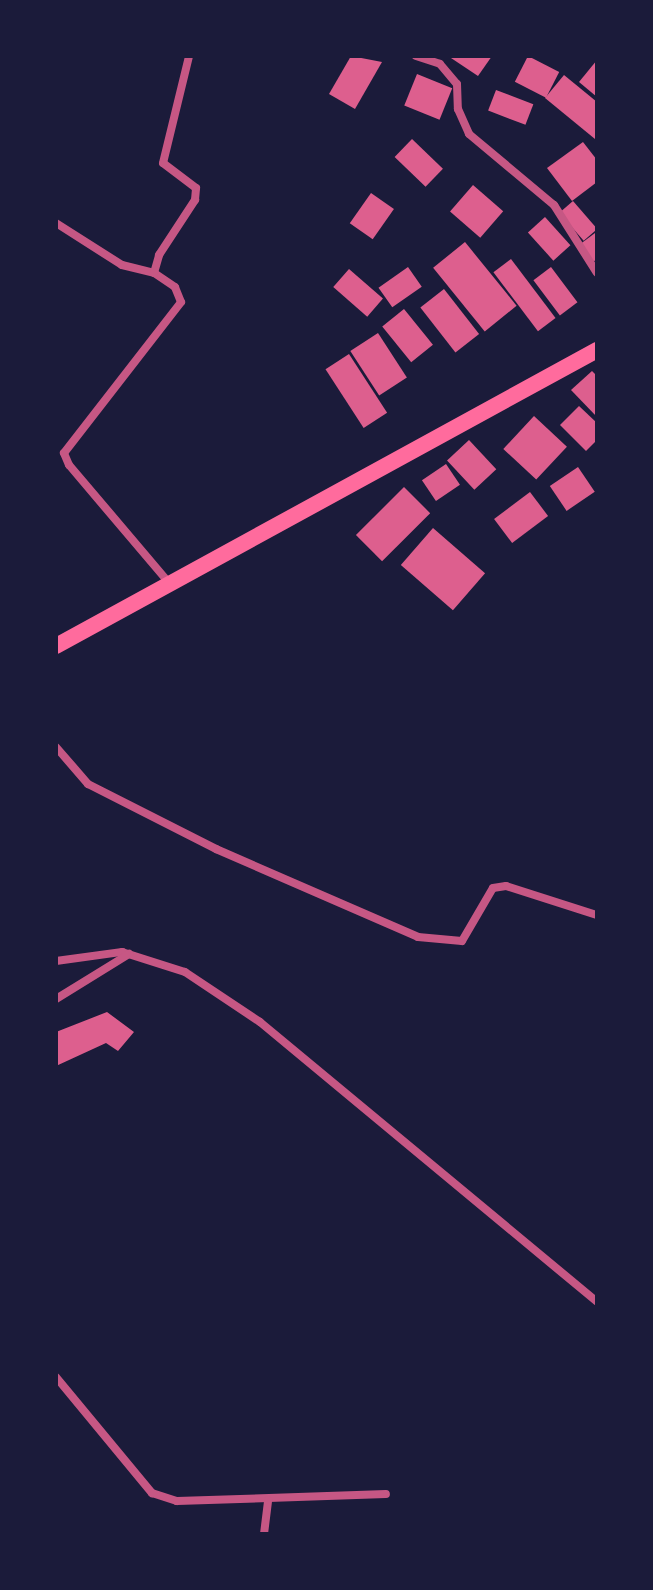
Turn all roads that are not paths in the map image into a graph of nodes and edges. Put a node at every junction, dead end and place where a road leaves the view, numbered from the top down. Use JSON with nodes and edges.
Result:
{"nodes":[{"id":1,"x":189,"y":56,"type":"edge"},
{"id":2,"x":416,"y":56,"type":"edge"},
{"id":3,"x":56,"y":223,"type":"edge"},
{"id":4,"x":154,"y":273,"type":"junction"},
{"id":5,"x":597,"y":273,"type":"edge"},
{"id":6,"x":597,"y":350,"type":"edge"},
{"id":7,"x":171,"y":585,"type":"junction"},
{"id":8,"x":56,"y":646,"type":"edge"},
{"id":9,"x":56,"y":747,"type":"edge"},
{"id":10,"x":597,"y":915,"type":"edge"},
{"id":11,"x":129,"y":954,"type":"junction"},
{"id":12,"x":56,"y":961,"type":"edge"},
{"id":13,"x":56,"y":999,"type":"edge"},
{"id":14,"x":597,"y":1302,"type":"edge"},
{"id":15,"x":56,"y":1377,"type":"edge"},
{"id":16,"x":386,"y":1494,"type":"dead end"},
{"id":17,"x":268,"y":1500,"type":"junction"},
{"id":18,"x":264,"y":1534,"type":"edge"}],
"edges":[{"from":1,"to":4,"type":"street"},
{"from":2,"to":5,"type":"street"},
{"from":3,"to":4,"type":"street"},
{"from":4,"to":7,"type":"street"},
{"from":6,"to":7,"type":"main road"},
{"from":7,"to":8,"type":"main road"},
{"from":9,"to":10,"type":"street"},
{"from":11,"to":12,"type":"street"},
{"from":11,"to":13,"type":"street"},
{"from":11,"to":14,"type":"street"},
{"from":15,"to":17,"type":"street"},
{"from":16,"to":17,"type":"street"},
{"from":17,"to":18,"type":"street"}]}
